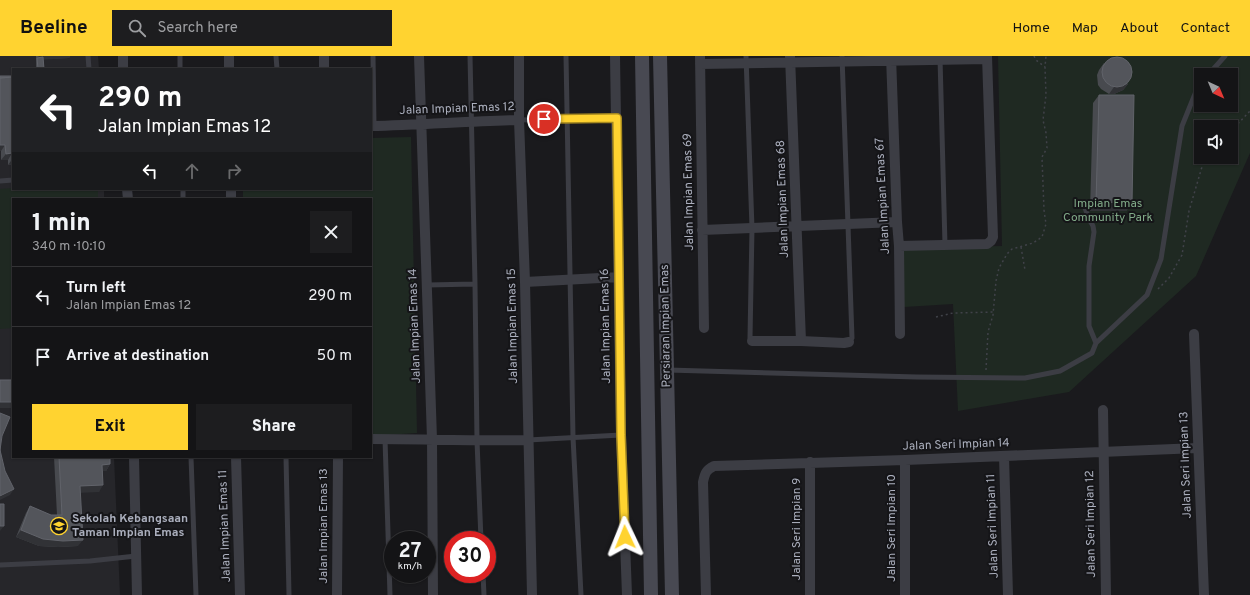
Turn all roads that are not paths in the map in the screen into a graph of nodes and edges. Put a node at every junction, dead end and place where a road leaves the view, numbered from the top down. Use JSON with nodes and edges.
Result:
{"nodes":[{"id":1,"x":88,"y":56,"type":"edge"},
{"id":2,"x":122,"y":56,"type":"edge"},
{"id":3,"x":180,"y":56,"type":"edge"},
{"id":4,"x":229,"y":56,"type":"edge"},
{"id":5,"x":276,"y":56,"type":"edge"},
{"id":6,"x":324,"y":56,"type":"edge"},
{"id":7,"x":373,"y":56,"type":"edge"},
{"id":8,"x":419,"y":56,"type":"edge"},
{"id":9,"x":470,"y":56,"type":"edge"},
{"id":10,"x":519,"y":56,"type":"edge"},
{"id":11,"x":566,"y":56,"type":"edge"},
{"id":12,"x":616,"y":56,"type":"edge"},
{"id":13,"x":642,"y":56,"type":"edge"},
{"id":14,"x":660,"y":56,"type":"edge"},
{"id":15,"x":1225,"y":56,"type":"edge"},
{"id":16,"x":987,"y":57,"type":"edge"},
{"id":17,"x":891,"y":58,"type":"edge"},
{"id":18,"x":940,"y":58,"type":"edge"},
{"id":19,"x":747,"y":59,"type":"edge"},
{"id":20,"x":790,"y":59,"type":"edge"},
{"id":21,"x":842,"y":59,"type":"edge"},
{"id":22,"x":700,"y":60,"type":"edge"},
{"id":23,"x":89,"y":68,"type":"edge"},
{"id":24,"x":123,"y":68,"type":"edge"},
{"id":25,"x":180,"y":68,"type":"edge"},
{"id":26,"x":230,"y":68,"type":"edge"},
{"id":27,"x":277,"y":68,"type":"edge"},
{"id":28,"x":324,"y":68,"type":"edge"},
{"id":29,"x":1214,"y":68,"type":"edge"},
{"id":30,"x":1194,"y":96,"type":"edge"},
{"id":31,"x":617,"y":118,"type":"junction"},
{"id":32,"x":568,"y":119,"type":"junction"},
{"id":33,"x":471,"y":120,"type":"junction"},
{"id":34,"x":520,"y":120,"type":"junction"},
{"id":35,"x":422,"y":124,"type":"junction"},
{"id":36,"x":372,"y":126,"type":"edge"},
{"id":37,"x":12,"y":180,"type":"edge"},
{"id":38,"x":0,"y":181,"type":"edge"},
{"id":39,"x":1085,"y":208,"type":"dead end"},
{"id":40,"x":896,"y":222,"type":"junction"},
{"id":41,"x":848,"y":224,"type":"junction"},
{"id":42,"x":797,"y":226,"type":"junction"},
{"id":43,"x":752,"y":228,"type":"junction"},
{"id":44,"x":702,"y":230,"type":"junction"},
{"id":45,"x":945,"y":245,"type":"junction"},
{"id":46,"x":899,"y":246,"type":"junction"},
{"id":47,"x":619,"y":277,"type":"junction"},
{"id":48,"x":570,"y":280,"type":"junction"},
{"id":49,"x":525,"y":282,"type":"junction"},
{"id":50,"x":475,"y":284,"type":"junction"},
{"id":51,"x":427,"y":285,"type":"junction"},
{"id":52,"x":704,"y":328,"type":"dead end"},
{"id":53,"x":900,"y":334,"type":"dead end"},
{"id":54,"x":1194,"y":334,"type":"dead end"},
{"id":55,"x":752,"y":341,"type":"joint"},
{"id":56,"x":801,"y":341,"type":"junction"},
{"id":57,"x":849,"y":342,"type":"joint"},
{"id":58,"x":1096,"y":343,"type":"junction"},
{"id":59,"x":667,"y":370,"type":"junction"},
{"id":60,"x":1103,"y":410,"type":"dead end"},
{"id":61,"x":621,"y":435,"type":"junction"},
{"id":62,"x":573,"y":437,"type":"junction"},
{"id":63,"x":372,"y":439,"type":"edge"},
{"id":64,"x":385,"y":439,"type":"junction"},
{"id":65,"x":432,"y":439,"type":"junction"},
{"id":66,"x":528,"y":440,"type":"junction"},
{"id":67,"x":477,"y":441,"type":"junction"},
{"id":68,"x":1198,"y":448,"type":"junction"},
{"id":69,"x":1103,"y":453,"type":"junction"},
{"id":70,"x":1004,"y":456,"type":"junction"},
{"id":71,"x":134,"y":458,"type":"edge"},
{"id":72,"x":191,"y":458,"type":"edge"},
{"id":73,"x":236,"y":458,"type":"edge"},
{"id":74,"x":286,"y":458,"type":"edge"},
{"id":75,"x":338,"y":458,"type":"edge"},
{"id":76,"x":905,"y":460,"type":"junction"},
{"id":77,"x":810,"y":462,"type":"junction"},
{"id":78,"x":481,"y":531,"type":"edge"},
{"id":79,"x":136,"y":556,"type":"junction"},
{"id":80,"x":0,"y":565,"type":"edge"},
{"id":81,"x":483,"y":583,"type":"edge"},
{"id":82,"x":137,"y":595,"type":"edge"},
{"id":83,"x":196,"y":595,"type":"edge"},
{"id":84,"x":240,"y":595,"type":"edge"},
{"id":85,"x":289,"y":595,"type":"edge"},
{"id":86,"x":337,"y":595,"type":"edge"},
{"id":87,"x":390,"y":595,"type":"edge"},
{"id":88,"x":433,"y":595,"type":"edge"},
{"id":89,"x":484,"y":595,"type":"edge"},
{"id":90,"x":532,"y":595,"type":"edge"},
{"id":91,"x":581,"y":595,"type":"edge"},
{"id":92,"x":627,"y":595,"type":"edge"},
{"id":93,"x":651,"y":595,"type":"edge"},
{"id":94,"x":672,"y":595,"type":"edge"},
{"id":95,"x":706,"y":595,"type":"edge"},
{"id":96,"x":810,"y":595,"type":"edge"},
{"id":97,"x":905,"y":595,"type":"edge"},
{"id":98,"x":1008,"y":595,"type":"edge"},
{"id":99,"x":1106,"y":595,"type":"edge"},
{"id":100,"x":1204,"y":595,"type":"edge"}],
"edges":[{"from":1,"to":23,"type":"lane"},
{"from":2,"to":24,"type":"street"},
{"from":3,"to":25,"type":"lane"},
{"from":4,"to":26,"type":"street"},
{"from":5,"to":27,"type":"lane"},
{"from":6,"to":28,"type":"street"},
{"from":7,"to":36,"type":"lane"},
{"from":8,"to":35,"type":"street","name":"Jalan Impian Emas 14"},
{"from":9,"to":33,"type":"lane"},
{"from":10,"to":34,"type":"street","name":"Jalan Impian Emas 15"},
{"from":11,"to":32,"type":"lane"},
{"from":12,"to":31,"type":"street","name":"Jalan Impian Emas 16"},
{"from":13,"to":93,"type":"main road","name":"Persiaran Impian Emas"},
{"from":14,"to":59,"type":"main road","name":"Persiaran Impian Emas"},
{"from":15,"to":29,"type":"lane"},
{"from":16,"to":18,"type":"street"},
{"from":16,"to":45,"type":"street"},
{"from":17,"to":18,"type":"street"},
{"from":17,"to":21,"type":"street"},
{"from":17,"to":40,"type":"street","name":"Jalan Impian Emas 67"},
{"from":18,"to":45,"type":"lane"},
{"from":19,"to":20,"type":"street"},
{"from":19,"to":22,"type":"street"},
{"from":19,"to":43,"type":"lane"},
{"from":20,"to":21,"type":"street"},
{"from":20,"to":42,"type":"street","name":"Jalan Impian Emas 68"},
{"from":21,"to":41,"type":"lane"},
{"from":22,"to":44,"type":"street","name":"Jalan Impian Emas 69"},
{"from":30,"to":58,"type":"lane"},
{"from":31,"to":32,"type":"lane","name":"Jalan Impian Emas 12"},
{"from":31,"to":47,"type":"street","name":"Jalan Impian Emas 16"},
{"from":32,"to":34,"type":"lane","name":"Jalan Impian Emas 12"},
{"from":32,"to":48,"type":"lane"},
{"from":33,"to":34,"type":"street","name":"Jalan Impian Emas 12"},
{"from":33,"to":35,"type":"street","name":"Jalan Impian Emas 12"},
{"from":33,"to":50,"type":"lane"},
{"from":34,"to":49,"type":"street","name":"Jalan Impian Emas 15"},
{"from":35,"to":36,"type":"street","name":"Jalan Impian Emas 12"},
{"from":35,"to":51,"type":"street","name":"Jalan Impian Emas 14"},
{"from":37,"to":38,"type":"lane"},
{"from":39,"to":58,"type":"lane"},
{"from":40,"to":41,"type":"street"},
{"from":40,"to":46,"type":"street","name":"Jalan Impian Emas 67"},
{"from":41,"to":42,"type":"street"},
{"from":41,"to":57,"type":"lane"},
{"from":42,"to":43,"type":"street"},
{"from":42,"to":56,"type":"street","name":"Jalan Impian Emas 68"},
{"from":43,"to":44,"type":"street"},
{"from":43,"to":55,"type":"lane"},
{"from":44,"to":52,"type":"street","name":"Jalan Impian Emas 69"},
{"from":45,"to":46,"type":"street"},
{"from":46,"to":53,"type":"street","name":"Jalan Impian Emas 67"},
{"from":47,"to":48,"type":"street"},
{"from":47,"to":61,"type":"street","name":"Jalan Impian Emas 16"},
{"from":48,"to":49,"type":"street"},
{"from":48,"to":62,"type":"lane"},
{"from":49,"to":66,"type":"street","name":"Jalan Impian Emas 15"},
{"from":50,"to":51,"type":"lane"},
{"from":50,"to":67,"type":"lane"},
{"from":51,"to":65,"type":"street","name":"Jalan Impian Emas 14"},
{"from":54,"to":68,"type":"street","name":"Jalan Seri Impian 13"},
{"from":55,"to":56,"type":"street"},
{"from":56,"to":57,"type":"street"},
{"from":58,"to":59,"type":"lane"},
{"from":59,"to":94,"type":"main road","name":"Persiaran Impian Emas"},
{"from":60,"to":69,"type":"street","name":"Jalan Seri Impian 12"},
{"from":61,"to":62,"type":"lane"},
{"from":61,"to":92,"type":"street","name":"Jalan Impian Emas 16"},
{"from":62,"to":66,"type":"lane"},
{"from":62,"to":91,"type":"lane"},
{"from":63,"to":64,"type":"street"},
{"from":64,"to":65,"type":"street"},
{"from":64,"to":87,"type":"lane"},
{"from":65,"to":67,"type":"street"},
{"from":65,"to":88,"type":"street","name":"Jalan Impian Emas 14"},
{"from":66,"to":67,"type":"street"},
{"from":66,"to":90,"type":"street","name":"Jalan Impian Emas 15"},
{"from":67,"to":78,"type":"lane"},
{"from":68,"to":69,"type":"street","name":"Jalan Seri Impian 14"},
{"from":68,"to":100,"type":"street","name":"Jalan Seri Impian 13"},
{"from":69,"to":70,"type":"street","name":"Jalan Seri Impian 14"},
{"from":69,"to":99,"type":"street","name":"Jalan Seri Impian 12"},
{"from":70,"to":76,"type":"street","name":"Jalan Seri Impian 14"},
{"from":70,"to":98,"type":"street","name":"Jalan Seri Impian 11"},
{"from":71,"to":79,"type":"street"},
{"from":72,"to":83,"type":"lane"},
{"from":73,"to":84,"type":"street","name":"Jalan Impian Emas 11"},
{"from":74,"to":85,"type":"lane"},
{"from":75,"to":86,"type":"street","name":"Jalan Impian Emas 13"},
{"from":76,"to":77,"type":"street","name":"Jalan Seri Impian 14"},
{"from":76,"to":97,"type":"street","name":"Jalan Seri Impian 10"},
{"from":77,"to":95,"type":"street","name":"Jalan Seri Impian 14"},
{"from":77,"to":96,"type":"street","name":"Jalan Seri Impian 9"},
{"from":79,"to":80,"type":"lane"},
{"from":79,"to":82,"type":"street"},
{"from":81,"to":89,"type":"lane"}]}
